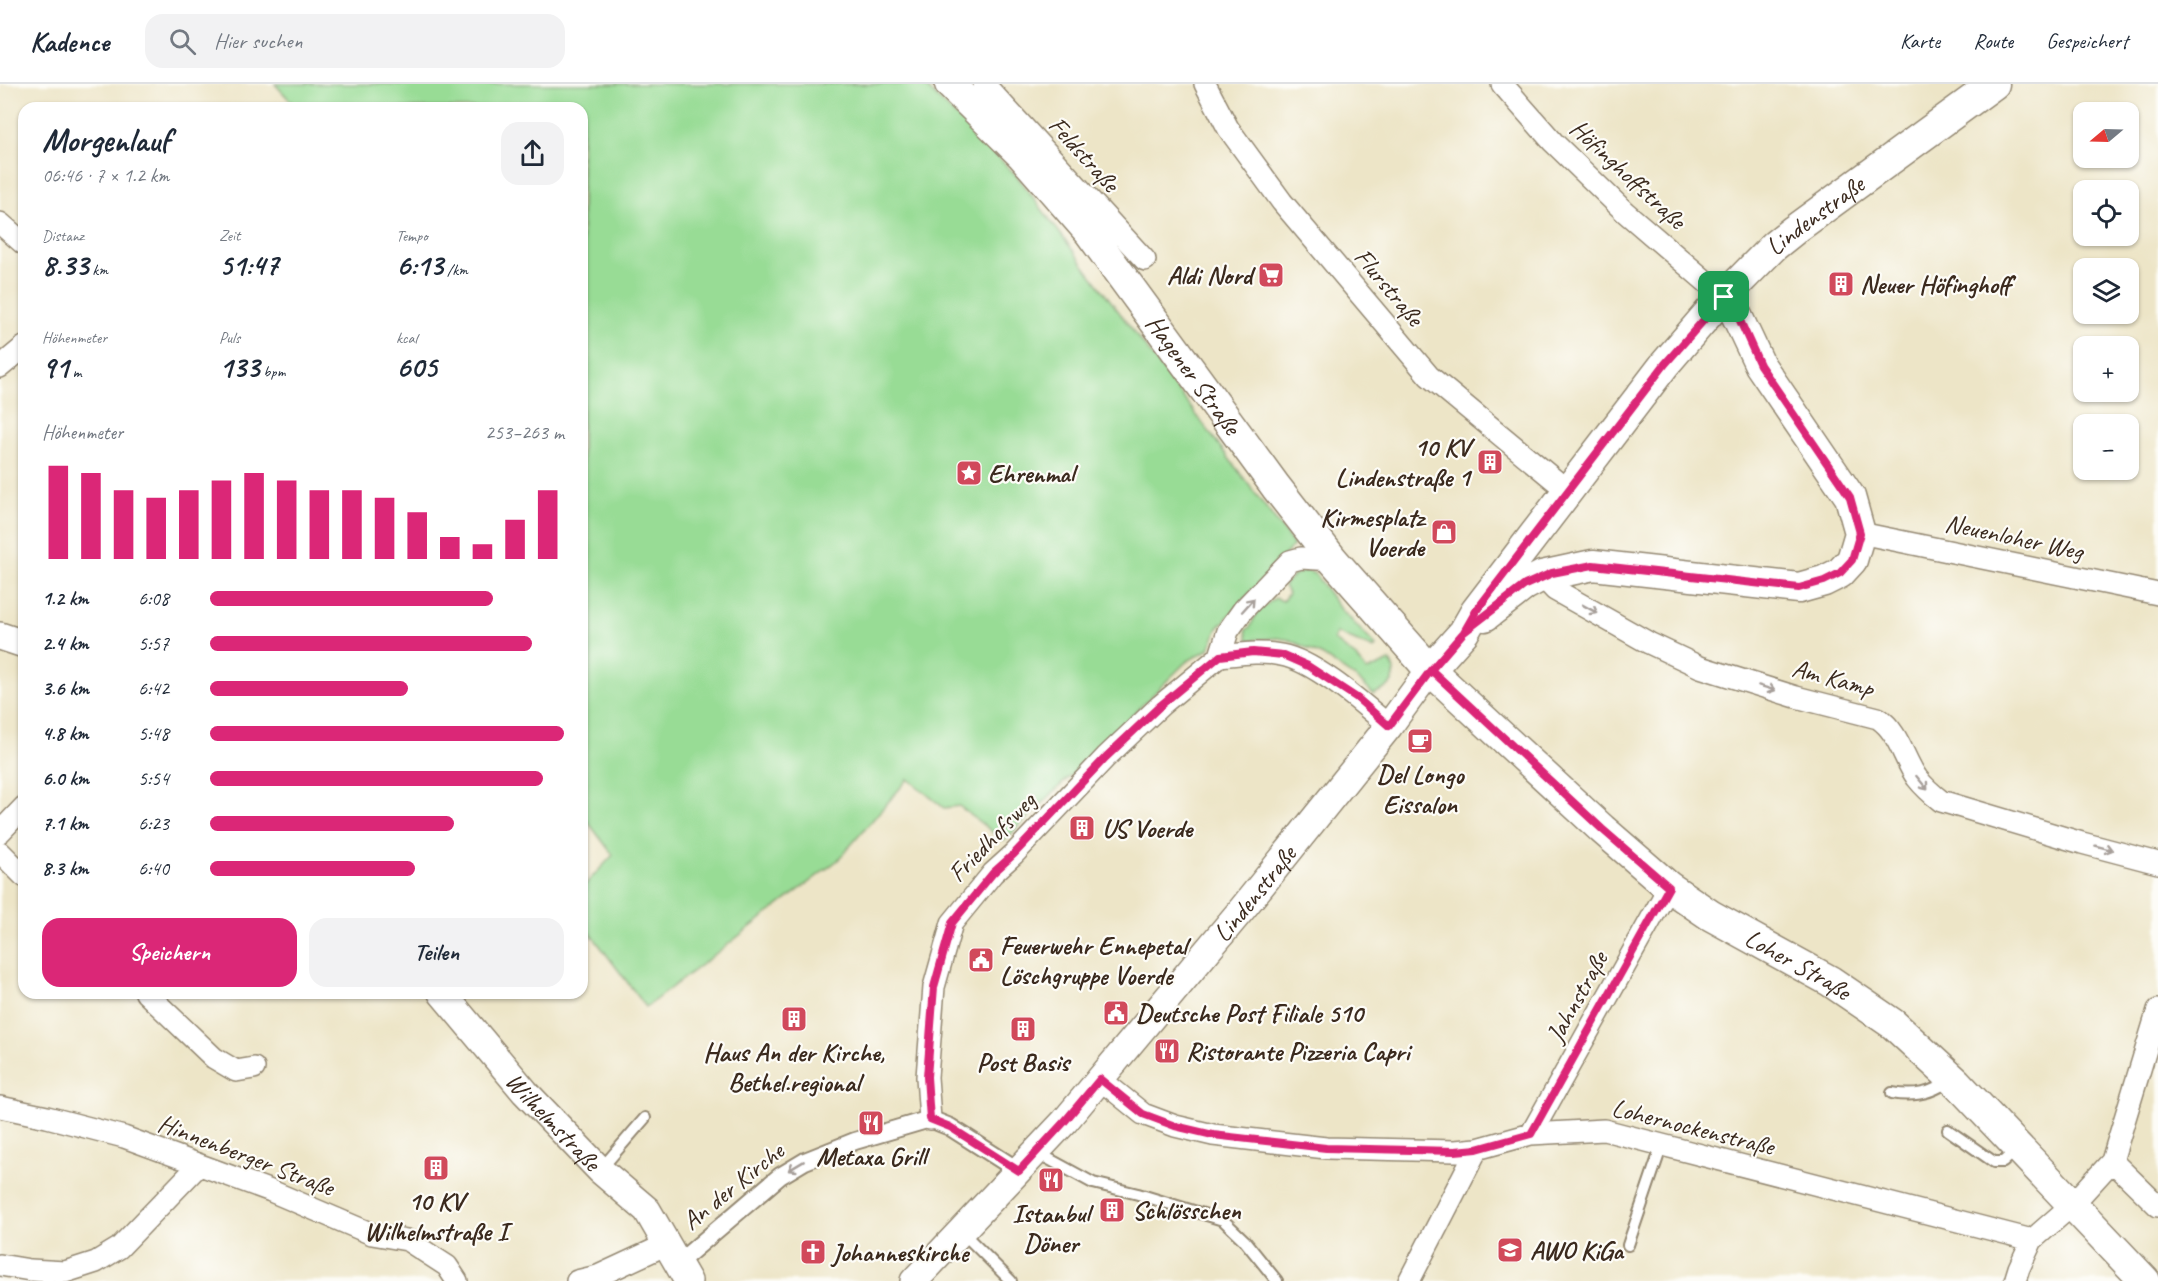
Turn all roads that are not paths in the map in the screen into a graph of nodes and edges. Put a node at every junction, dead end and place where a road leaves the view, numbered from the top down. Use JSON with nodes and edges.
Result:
{"nodes":[{"id":1,"x":950,"y":84,"type":"edge"},
{"id":2,"x":984,"y":84,"type":"edge"},
{"id":3,"x":1205,"y":84,"type":"edge"},
{"id":4,"x":1502,"y":84,"type":"edge"},
{"id":5,"x":1994,"y":84,"type":"edge"},
{"id":6,"x":0,"y":223,"type":"edge"},
{"id":7,"x":18,"y":239,"type":"edge"},
{"id":8,"x":1145,"y":260,"type":"dead end"},
{"id":9,"x":1724,"y":297,"type":"junction"},
{"id":10,"x":1694,"y":332,"type":"junction"},
{"id":11,"x":18,"y":352,"type":"edge"},
{"id":12,"x":1760,"y":365,"type":"junction"},
{"id":13,"x":0,"y":367,"type":"edge"},
{"id":14,"x":1568,"y":491,"type":"junction"},
{"id":15,"x":1860,"y":533,"type":"junction"},
{"id":16,"x":1527,"y":544,"type":"junction"},
{"id":17,"x":1333,"y":560,"type":"junction"},
{"id":18,"x":1542,"y":576,"type":"junction"},
{"id":19,"x":2158,"y":594,"type":"edge"},
{"id":20,"x":1464,"y":632,"type":"junction"},
{"id":21,"x":0,"y":636,"type":"edge"},
{"id":22,"x":18,"y":642,"type":"edge"},
{"id":23,"x":1220,"y":656,"type":"junction"},
{"id":24,"x":1431,"y":670,"type":"junction"},
{"id":25,"x":1389,"y":726,"type":"junction"},
{"id":26,"x":18,"y":813,"type":"edge"},
{"id":27,"x":0,"y":832,"type":"edge"},
{"id":28,"x":0,"y":852,"type":"edge"},
{"id":29,"x":2158,"y":863,"type":"edge"},
{"id":30,"x":18,"y":870,"type":"edge"},
{"id":31,"x":1669,"y":887,"type":"junction"},
{"id":32,"x":152,"y":999,"type":"edge"},
{"id":33,"x":447,"y":999,"type":"edge"},
{"id":34,"x":2158,"y":1010,"type":"edge"},
{"id":35,"x":254,"y":1068,"type":"dead end"},
{"id":36,"x":1952,"y":1078,"type":"junction"},
{"id":37,"x":1100,"y":1079,"type":"junction"},
{"id":38,"x":1892,"y":1093,"type":"dead end"},
{"id":39,"x":0,"y":1107,"type":"edge"},
{"id":40,"x":645,"y":1118,"type":"dead end"},
{"id":41,"x":930,"y":1119,"type":"junction"},
{"id":42,"x":1948,"y":1130,"type":"dead end"},
{"id":43,"x":1531,"y":1134,"type":"junction"},
{"id":44,"x":1662,"y":1145,"type":"junction"},
{"id":45,"x":2018,"y":1148,"type":"junction"},
{"id":46,"x":1477,"y":1149,"type":"junction"},
{"id":47,"x":2112,"y":1161,"type":"junction"},
{"id":48,"x":1028,"y":1162,"type":"junction"},
{"id":49,"x":199,"y":1165,"type":"junction"},
{"id":50,"x":600,"y":1170,"type":"junction"},
{"id":51,"x":2072,"y":1205,"type":"junction"},
{"id":52,"x":2158,"y":1206,"type":"edge"},
{"id":53,"x":960,"y":1231,"type":"junction"},
{"id":54,"x":2032,"y":1240,"type":"junction"},
{"id":55,"x":1628,"y":1245,"type":"dead end"},
{"id":56,"x":678,"y":1263,"type":"edge"},
{"id":57,"x":0,"y":1265,"type":"edge"},
{"id":58,"x":457,"y":1281,"type":"edge"},
{"id":59,"x":577,"y":1281,"type":"edge"},
{"id":60,"x":914,"y":1281,"type":"edge"},
{"id":61,"x":1011,"y":1281,"type":"edge"},
{"id":62,"x":1277,"y":1281,"type":"edge"},
{"id":63,"x":1409,"y":1281,"type":"edge"},
{"id":64,"x":2015,"y":1281,"type":"edge"},
{"id":65,"x":2145,"y":1281,"type":"edge"}],
"edges":[{"from":1,"to":17,"type":"main road","name":"Hagener Straße"},
{"from":2,"to":8,"type":"street","name":"Feldstraße"},
{"from":3,"to":14,"type":"street","name":"Flurstraße"},
{"from":4,"to":9,"type":"street","name":"Höfinghoffstraße"},
{"from":5,"to":9,"type":"main road","name":"Lindenstraße"},
{"from":6,"to":7,"type":"street"},
{"from":9,"to":10,"type":"main road","name":"Lindenstraße"},
{"from":9,"to":12,"type":"main road"},
{"from":10,"to":12,"type":"main road"},
{"from":10,"to":14,"type":"main road","name":"Lindenstraße"},
{"from":11,"to":13,"type":"street"},
{"from":12,"to":15,"type":"main road"},
{"from":14,"to":16,"type":"main road","name":"Lindenstraße"},
{"from":15,"to":18,"type":"main road"},
{"from":15,"to":19,"type":"street","name":"Neuenloher Weg"},
{"from":16,"to":18,"type":"main road"},
{"from":16,"to":20,"type":"main road","name":"Lindenstraße"},
{"from":23,"to":17,"type":"street","one_way":true},
{"from":17,"to":24,"type":"main road","name":"Hagener Straße"},
{"from":18,"to":20,"type":"main road"},
{"from":18,"to":29,"type":"street","name":"Am Kamp","one_way":true},
{"from":20,"to":24,"type":"main road","name":"Lindenstraße"},
{"from":21,"to":22,"type":"street"},
{"from":23,"to":25,"type":"street"},
{"from":23,"to":41,"type":"street","name":"Friedhofsweg"},
{"from":24,"to":25,"type":"street","name":"Lindenstraße"},
{"from":24,"to":31,"type":"main road","name":"Loher Straße"},
{"from":25,"to":37,"type":"street","name":"Lindenstraße"},
{"from":26,"to":27,"type":"street"},
{"from":28,"to":30,"type":"street"},
{"from":31,"to":36,"type":"main road","name":"Loher Straße"},
{"from":31,"to":43,"type":"street","name":"Jahnstraße"},
{"from":32,"to":35,"type":"street"},
{"from":33,"to":50,"type":"street","name":"Wilhelmstraße"},
{"from":34,"to":47,"type":"street"},
{"from":36,"to":38,"type":"lane"},
{"from":36,"to":45,"type":"main road","name":"Loher Straße"},
{"from":37,"to":46,"type":"street","name":"Lohernockenstraße"},
{"from":37,"to":48,"type":"street","name":"Lindenstraße"},
{"from":39,"to":49,"type":"street","name":"Hinnenberger Straße"},
{"from":40,"to":50,"type":"lane"},
{"from":41,"to":48,"type":"street"},
{"from":41,"to":56,"type":"street","name":"An der Kirche","one_way":true},
{"from":42,"to":45,"type":"lane"},
{"from":43,"to":44,"type":"street","name":"Lohernockenstraße"},
{"from":43,"to":46,"type":"street","name":"Lohernockenstraße"},
{"from":44,"to":54,"type":"street","name":"Lohernockenstraße"},
{"from":44,"to":55,"type":"lane"},
{"from":45,"to":51,"type":"main road","name":"Loher Straße"},
{"from":46,"to":63,"type":"street"},
{"from":47,"to":51,"type":"street"},
{"from":47,"to":52,"type":"street"},
{"from":48,"to":53,"type":"street","name":"Lindenstraße"},
{"from":48,"to":62,"type":"lane"},
{"from":49,"to":57,"type":"street"},
{"from":49,"to":58,"type":"street","name":"Hinnenberger Straße"},
{"from":50,"to":56,"type":"street","name":"Wilhelmstraße"},
{"from":51,"to":54,"type":"street"},
{"from":51,"to":65,"type":"main road","name":"Loher Straße"},
{"from":53,"to":60,"type":"street","name":"Lindenstraße"},
{"from":53,"to":61,"type":"lane"},
{"from":54,"to":64,"type":"street"},
{"from":56,"to":59,"type":"street"}]}
